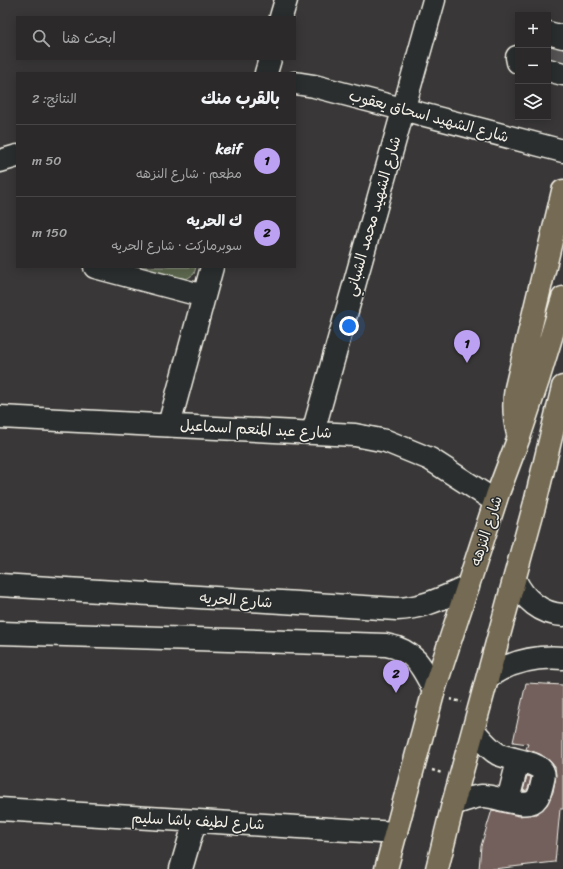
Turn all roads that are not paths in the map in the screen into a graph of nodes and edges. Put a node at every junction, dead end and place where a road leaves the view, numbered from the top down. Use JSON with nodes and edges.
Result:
{"nodes":[{"id":1,"x":286,"y":0,"type":"edge"},
{"id":2,"x":434,"y":0,"type":"edge"},
{"id":3,"x":281,"y":16,"type":"edge"},
{"id":4,"x":270,"y":60,"type":"edge"},
{"id":5,"x":266,"y":72,"type":"edge"},
{"id":6,"x":296,"y":83,"type":"edge"},
{"id":7,"x":403,"y":109,"type":"junction"},
{"id":8,"x":563,"y":151,"type":"edge"},
{"id":9,"x":16,"y":156,"type":"edge"},
{"id":10,"x":0,"y":161,"type":"edge"},
{"id":11,"x":563,"y":191,"type":"edge"},
{"id":12,"x":99,"y":268,"type":"edge"},
{"id":13,"x":212,"y":268,"type":"edge"},
{"id":14,"x":204,"y":296,"type":"junction"},
{"id":15,"x":563,"y":298,"type":"edge"},
{"id":16,"x":563,"y":387,"type":"edge"},
{"id":17,"x":0,"y":417,"type":"edge"},
{"id":18,"x":169,"y":425,"type":"junction"},
{"id":19,"x":313,"y":432,"type":"junction"},
{"id":20,"x":556,"y":433,"type":"edge"},
{"id":21,"x":519,"y":437,"type":"junction"},
{"id":22,"x":495,"y":501,"type":"junction"},
{"id":23,"x":515,"y":580,"type":"junction"},
{"id":24,"x":0,"y":585,"type":"edge"},
{"id":25,"x":468,"y":587,"type":"junction"},
{"id":26,"x":370,"y":608,"type":"junction"},
{"id":27,"x":563,"y":615,"type":"edge"},
{"id":28,"x":0,"y":633,"type":"edge"},
{"id":29,"x":367,"y":644,"type":"junction"},
{"id":30,"x":563,"y":658,"type":"edge"},
{"id":31,"x":489,"y":676,"type":"junction"},
{"id":32,"x":434,"y":693,"type":"junction"},
{"id":33,"x":474,"y":731,"type":"junction"},
{"id":34,"x":518,"y":761,"type":"junction"},
{"id":35,"x":508,"y":800,"type":"junction"},
{"id":36,"x":453,"y":804,"type":"junction"},
{"id":37,"x":0,"y":809,"type":"edge"},
{"id":38,"x":195,"y":821,"type":"junction"},
{"id":39,"x":396,"y":833,"type":"junction"},
{"id":40,"x":181,"y":869,"type":"edge"},
{"id":41,"x":386,"y":869,"type":"edge"},
{"id":42,"x":437,"y":869,"type":"edge"}],
"edges":[{"from":1,"to":3,"type":"street"},
{"from":2,"to":7,"type":"street","name":"شارع الشهيد محمد الشباني"},
{"from":4,"to":5,"type":"street"},
{"from":6,"to":7,"type":"street","name":"شارع الشهيد اسحاق يعقوب"},
{"from":7,"to":8,"type":"street","name":"شارع الشهيد اسحاق يعقوب"},
{"from":7,"to":19,"type":"street","name":"شارع الشهيد محمد الشباني"},
{"from":9,"to":10,"type":"street"},
{"from":11,"to":21,"type":"main road"},
{"from":12,"to":14,"type":"street"},
{"from":13,"to":14,"type":"street"},
{"from":14,"to":18,"type":"street"},
{"from":15,"to":21,"type":"main road","name":"شارع النزهه"},
{"from":16,"to":20,"type":"main road"},
{"from":17,"to":18,"type":"street","name":"شارع عبد المنعم اسماعيل"},
{"from":18,"to":19,"type":"street","name":"شارع عبد المنعم اسماعيل"},
{"from":19,"to":22,"type":"street","name":"شارع عبد المنعم اسماعيل"},
{"from":20,"to":23,"type":"main road"},
{"from":21,"to":22,"type":"main road","name":"شارع النزهه"},
{"from":22,"to":25,"type":"main road","name":"شارع النزهه"},
{"from":23,"to":27,"type":"street"},
{"from":23,"to":31,"type":"main road"},
{"from":24,"to":26,"type":"street","name":"شارع الحريه"},
{"from":25,"to":26,"type":"street","name":"شارع الحريه"},
{"from":25,"to":32,"type":"main road","name":"شارع النزهه"},
{"from":26,"to":29,"type":"street"},
{"from":28,"to":29,"type":"street"},
{"from":29,"to":32,"type":"street"},
{"from":30,"to":31,"type":"street"},
{"from":31,"to":33,"type":"main road"},
{"from":32,"to":39,"type":"main road","name":"شارع النزهه"},
{"from":33,"to":34,"type":"street"},
{"from":33,"to":36,"type":"main road"},
{"from":34,"to":35,"type":"street"},
{"from":34,"to":35,"type":"street"},
{"from":35,"to":36,"type":"street"},
{"from":36,"to":42,"type":"main road"},
{"from":37,"to":38,"type":"street","name":"شارع لطيف باشا سليم"},
{"from":38,"to":39,"type":"street","name":"شارع لطيف باشا سليم"},
{"from":38,"to":40,"type":"street"},
{"from":39,"to":41,"type":"main road","name":"شارع النزهه"}]}
